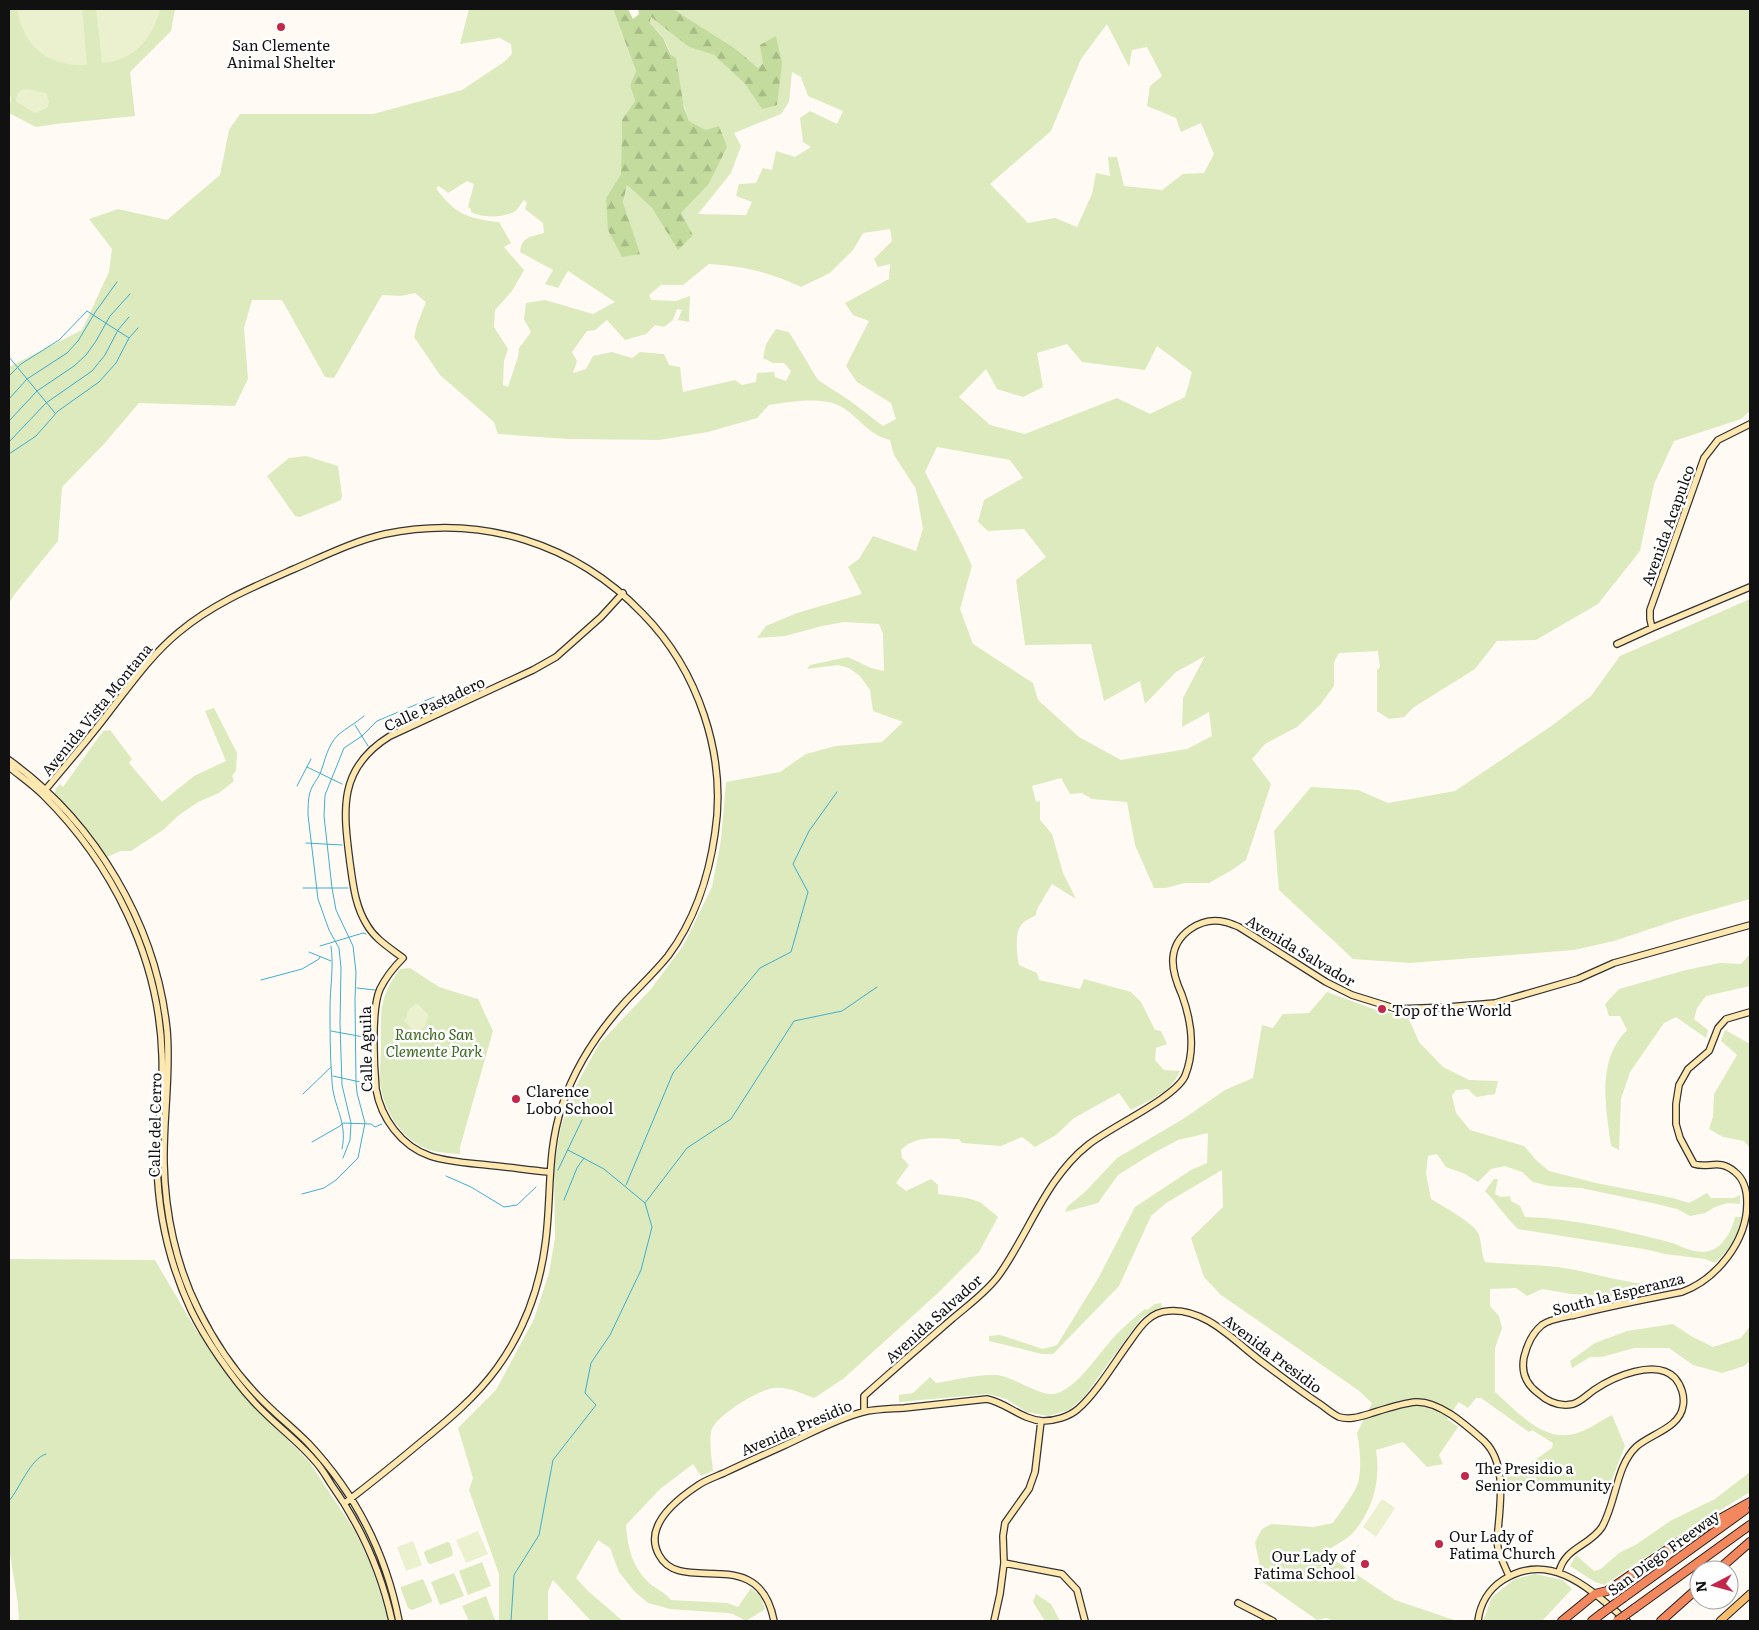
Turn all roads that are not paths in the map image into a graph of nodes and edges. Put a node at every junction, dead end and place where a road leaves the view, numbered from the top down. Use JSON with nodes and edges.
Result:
{"nodes":[{"id":1,"x":1750,"y":424,"type":"edge"},
{"id":2,"x":1750,"y":586,"type":"edge"},
{"id":3,"x":623,"y":593,"type":"junction"},
{"id":4,"x":1652,"y":628,"type":"junction"},
{"id":5,"x":1617,"y":644,"type":"dead end"},
{"id":6,"x":9,"y":760,"type":"edge"},
{"id":7,"x":9,"y":767,"type":"edge"},
{"id":8,"x":44,"y":792,"type":"junction"},
{"id":9,"x":1750,"y":926,"type":"edge"},
{"id":10,"x":403,"y":958,"type":"joint"},
{"id":11,"x":1750,"y":1012,"type":"edge"},
{"id":12,"x":165,"y":1060,"type":"junction"},
{"id":13,"x":549,"y":1172,"type":"junction"},
{"id":14,"x":1749,"y":1210,"type":"edge"},
{"id":15,"x":864,"y":1412,"type":"junction"},
{"id":16,"x":1041,"y":1421,"type":"junction"},
{"id":17,"x":351,"y":1498,"type":"junction"},
{"id":18,"x":1750,"y":1502,"type":"edge"},
{"id":19,"x":345,"y":1503,"type":"junction"},
{"id":20,"x":1750,"y":1506,"type":"edge"},
{"id":21,"x":1750,"y":1525,"type":"edge"},
{"id":22,"x":1750,"y":1542,"type":"edge"},
{"id":23,"x":1729,"y":1560,"type":"edge"},
{"id":24,"x":1004,"y":1563,"type":"junction"},
{"id":25,"x":1559,"y":1572,"type":"junction"},
{"id":26,"x":1509,"y":1576,"type":"junction"},
{"id":27,"x":1595,"y":1594,"type":"junction"},
{"id":28,"x":1750,"y":1594,"type":"edge"},
{"id":29,"x":1689,"y":1596,"type":"edge"},
{"id":30,"x":1238,"y":1603,"type":"dead end"},
{"id":31,"x":392,"y":1621,"type":"edge"},
{"id":32,"x":399,"y":1621,"type":"edge"},
{"id":33,"x":774,"y":1621,"type":"edge"},
{"id":34,"x":994,"y":1621,"type":"edge"},
{"id":35,"x":1085,"y":1621,"type":"edge"},
{"id":36,"x":1273,"y":1621,"type":"edge"},
{"id":37,"x":1478,"y":1621,"type":"edge"},
{"id":38,"x":1562,"y":1621,"type":"edge"},
{"id":39,"x":1592,"y":1621,"type":"edge"},
{"id":40,"x":1617,"y":1621,"type":"edge"},
{"id":41,"x":1627,"y":1621,"type":"edge"},
{"id":42,"x":1661,"y":1621,"type":"edge"},
{"id":43,"x":1720,"y":1621,"type":"edge"}],
"edges":[{"from":1,"to":4,"type":"street","name":"Avenida Acapulco"},
{"from":2,"to":4,"type":"street"},
{"from":3,"to":8,"type":"street","name":"Avenida Vista Montana"},
{"from":3,"to":10,"type":"street","name":"Calle Pastadero"},
{"from":3,"to":13,"type":"street","name":"Avenida Vista Montana"},
{"from":4,"to":5,"type":"street"},
{"from":6,"to":8,"type":"street","name":"Calle del Cerro"},
{"from":7,"to":8,"type":"street","name":"Calle del Cerro"},
{"from":8,"to":12,"type":"street","name":"Calle del Cerro"},
{"from":9,"to":15,"type":"street","name":"Avenida Salvador"},
{"from":10,"to":13,"type":"street","name":"Calle Aguila"},
{"from":11,"to":14,"type":"street","name":"South la Esperanza"},
{"from":12,"to":17,"type":"street","name":"Calle del Cerro"},
{"from":12,"to":19,"type":"street","name":"Calle del Cerro"},
{"from":13,"to":17,"type":"street","name":"Avenida Vista Montana"},
{"from":14,"to":25,"type":"street","name":"South la Esperanza"},
{"from":15,"to":16,"type":"street","name":"Avenida Presidio"},
{"from":15,"to":33,"type":"street","name":"Avenida Presidio"},
{"from":16,"to":24,"type":"street"},
{"from":16,"to":26,"type":"street","name":"Avenida Presidio"},
{"from":17,"to":19,"type":"street","name":"Avenida Vista Montana"},
{"from":17,"to":32,"type":"street","name":"Calle del Cerro"},
{"from":18,"to":27,"type":"highway"},
{"from":19,"to":31,"type":"street","name":"Calle del Cerro"},
{"from":20,"to":39,"type":"highway","name":"San Diego Freeway","bridge":true},
{"from":21,"to":40,"type":"highway","name":"San Diego Freeway","bridge":true},
{"from":22,"to":23,"type":"highway"},
{"from":24,"to":34,"type":"street"},
{"from":24,"to":35,"type":"street"},
{"from":25,"to":26,"type":"street"},
{"from":25,"to":27,"type":"street"},
{"from":26,"to":37,"type":"street"},
{"from":27,"to":38,"type":"highway"},
{"from":27,"to":41,"type":"street"},
{"from":28,"to":43,"type":"main road"},
{"from":29,"to":42,"type":"highway"},
{"from":30,"to":36,"type":"street"}]}
